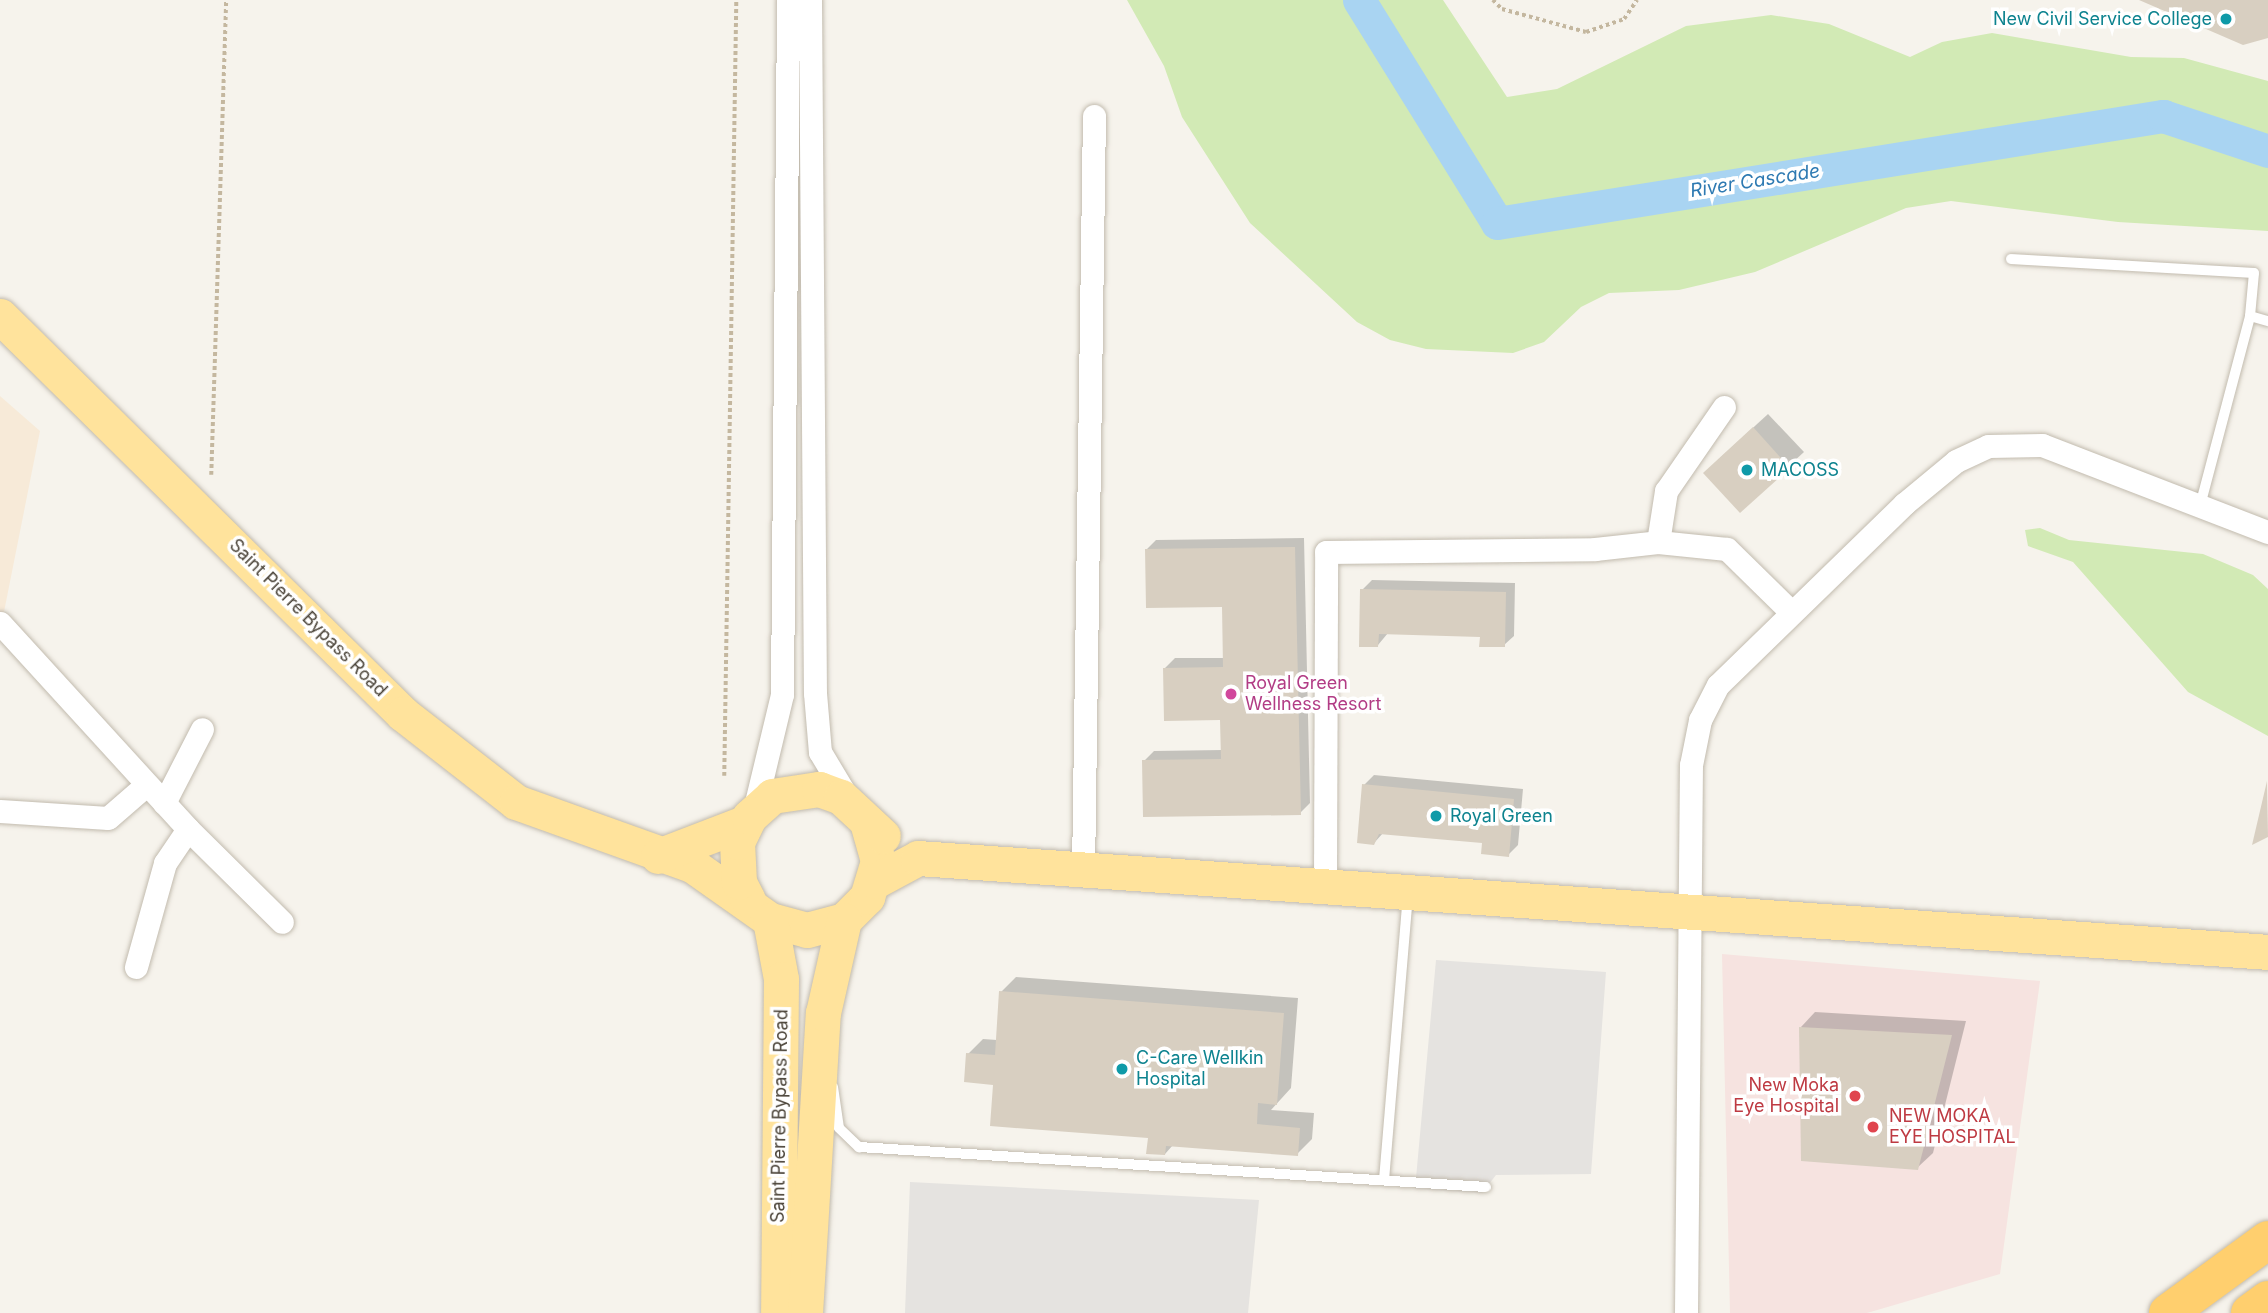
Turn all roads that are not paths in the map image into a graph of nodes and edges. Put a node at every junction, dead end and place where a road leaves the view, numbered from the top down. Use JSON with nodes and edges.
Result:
{"nodes":[{"id":1,"x":788,"y":0,"type":"edge"},
{"id":2,"x":810,"y":0,"type":"edge"},
{"id":3,"x":1094,"y":116,"type":"dead end"},
{"id":4,"x":2011,"y":259,"type":"dead end"},
{"id":5,"x":0,"y":316,"type":"edge"},
{"id":6,"x":2250,"y":316,"type":"junction"},
{"id":7,"x":2268,"y":321,"type":"edge"},
{"id":8,"x":1724,"y":407,"type":"dead end"},
{"id":9,"x":2201,"y":502,"type":"junction"},
{"id":10,"x":2268,"y":532,"type":"edge"},
{"id":11,"x":1658,"y":542,"type":"junction"},
{"id":12,"x":1789,"y":610,"type":"junction"},
{"id":13,"x":0,"y":623,"type":"edge"},
{"id":14,"x":202,"y":729,"type":"dead end"},
{"id":15,"x":146,"y":785,"type":"junction"},
{"id":16,"x":164,"y":803,"type":"junction"},
{"id":17,"x":0,"y":811,"type":"edge"},
{"id":18,"x":749,"y":817,"type":"junction"},
{"id":19,"x":863,"y":817,"type":"junction"},
{"id":20,"x":188,"y":829,"type":"junction"},
{"id":21,"x":658,"y":856,"type":"junction"},
{"id":22,"x":918,"y":858,"type":"junction"},
{"id":23,"x":1083,"y":872,"type":"junction"},
{"id":24,"x":874,"y":881,"type":"junction"},
{"id":25,"x":1325,"y":884,"type":"junction"},
{"id":26,"x":1408,"y":892,"type":"junction"},
{"id":27,"x":759,"y":910,"type":"junction"},
{"id":28,"x":1691,"y":912,"type":"junction"},
{"id":29,"x":844,"y":920,"type":"junction"},
{"id":30,"x":282,"y":922,"type":"dead end"},
{"id":31,"x":2217,"y":948,"type":"junction"},
{"id":32,"x":2268,"y":952,"type":"edge"},
{"id":33,"x":136,"y":967,"type":"dead end"},
{"id":34,"x":2268,"y":969,"type":"edge"},
{"id":35,"x":823,"y":1013,"type":"junction"},
{"id":36,"x":1384,"y":1180,"type":"junction"},
{"id":37,"x":1486,"y":1187,"type":"dead end"},
{"id":38,"x":2268,"y":1240,"type":"edge"},
{"id":39,"x":2268,"y":1300,"type":"edge"},
{"id":40,"x":778,"y":1313,"type":"edge"},
{"id":41,"x":805,"y":1313,"type":"edge"},
{"id":42,"x":1686,"y":1313,"type":"edge"},
{"id":43,"x":2168,"y":1313,"type":"edge"},
{"id":44,"x":2250,"y":1313,"type":"edge"}],
"edges":[{"from":1,"to":18,"type":"street"},
{"from":2,"to":19,"type":"street"},
{"from":3,"to":23,"type":"street"},
{"from":4,"to":6,"type":"lane"},
{"from":5,"to":21,"type":"main road","name":"Saint Pierre Bypass Road"},
{"from":6,"to":7,"type":"lane"},
{"from":6,"to":9,"type":"lane"},
{"from":8,"to":11,"type":"street"},
{"from":9,"to":10,"type":"street"},
{"from":9,"to":12,"type":"street"},
{"from":11,"to":12,"type":"street"},
{"from":11,"to":25,"type":"street"},
{"from":12,"to":28,"type":"street"},
{"from":13,"to":15,"type":"street"},
{"from":14,"to":16,"type":"street"},
{"from":15,"to":16,"type":"street"},
{"from":15,"to":17,"type":"street"},
{"from":16,"to":20,"type":"street"},
{"from":18,"to":19,"type":"main road"},
{"from":18,"to":21,"type":"main road"},
{"from":18,"to":27,"type":"main road"},
{"from":19,"to":22,"type":"main road"},
{"from":19,"to":24,"type":"main road"},
{"from":20,"to":30,"type":"street"},
{"from":20,"to":33,"type":"street"},
{"from":21,"to":27,"type":"main road","name":"Saint Pierre Bypass Road"},
{"from":22,"to":23,"type":"main road"},
{"from":22,"to":24,"type":"main road"},
{"from":23,"to":25,"type":"main road"},
{"from":24,"to":29,"type":"main road"},
{"from":25,"to":26,"type":"main road"},
{"from":26,"to":28,"type":"main road"},
{"from":26,"to":36,"type":"lane"},
{"from":27,"to":29,"type":"main road"},
{"from":27,"to":40,"type":"main road","name":"Saint Pierre Bypass Road"},
{"from":28,"to":31,"type":"main road"},
{"from":28,"to":42,"type":"street"},
{"from":29,"to":35,"type":"main road","name":"Saint Pierre Bypass Road"},
{"from":31,"to":32,"type":"main road"},
{"from":31,"to":34,"type":"street"},
{"from":35,"to":36,"type":"lane"},
{"from":35,"to":41,"type":"main road","name":"Saint Pierre Bypass Road"},
{"from":36,"to":37,"type":"lane"},
{"from":38,"to":43,"type":"highway"},
{"from":39,"to":44,"type":"highway"}]}
